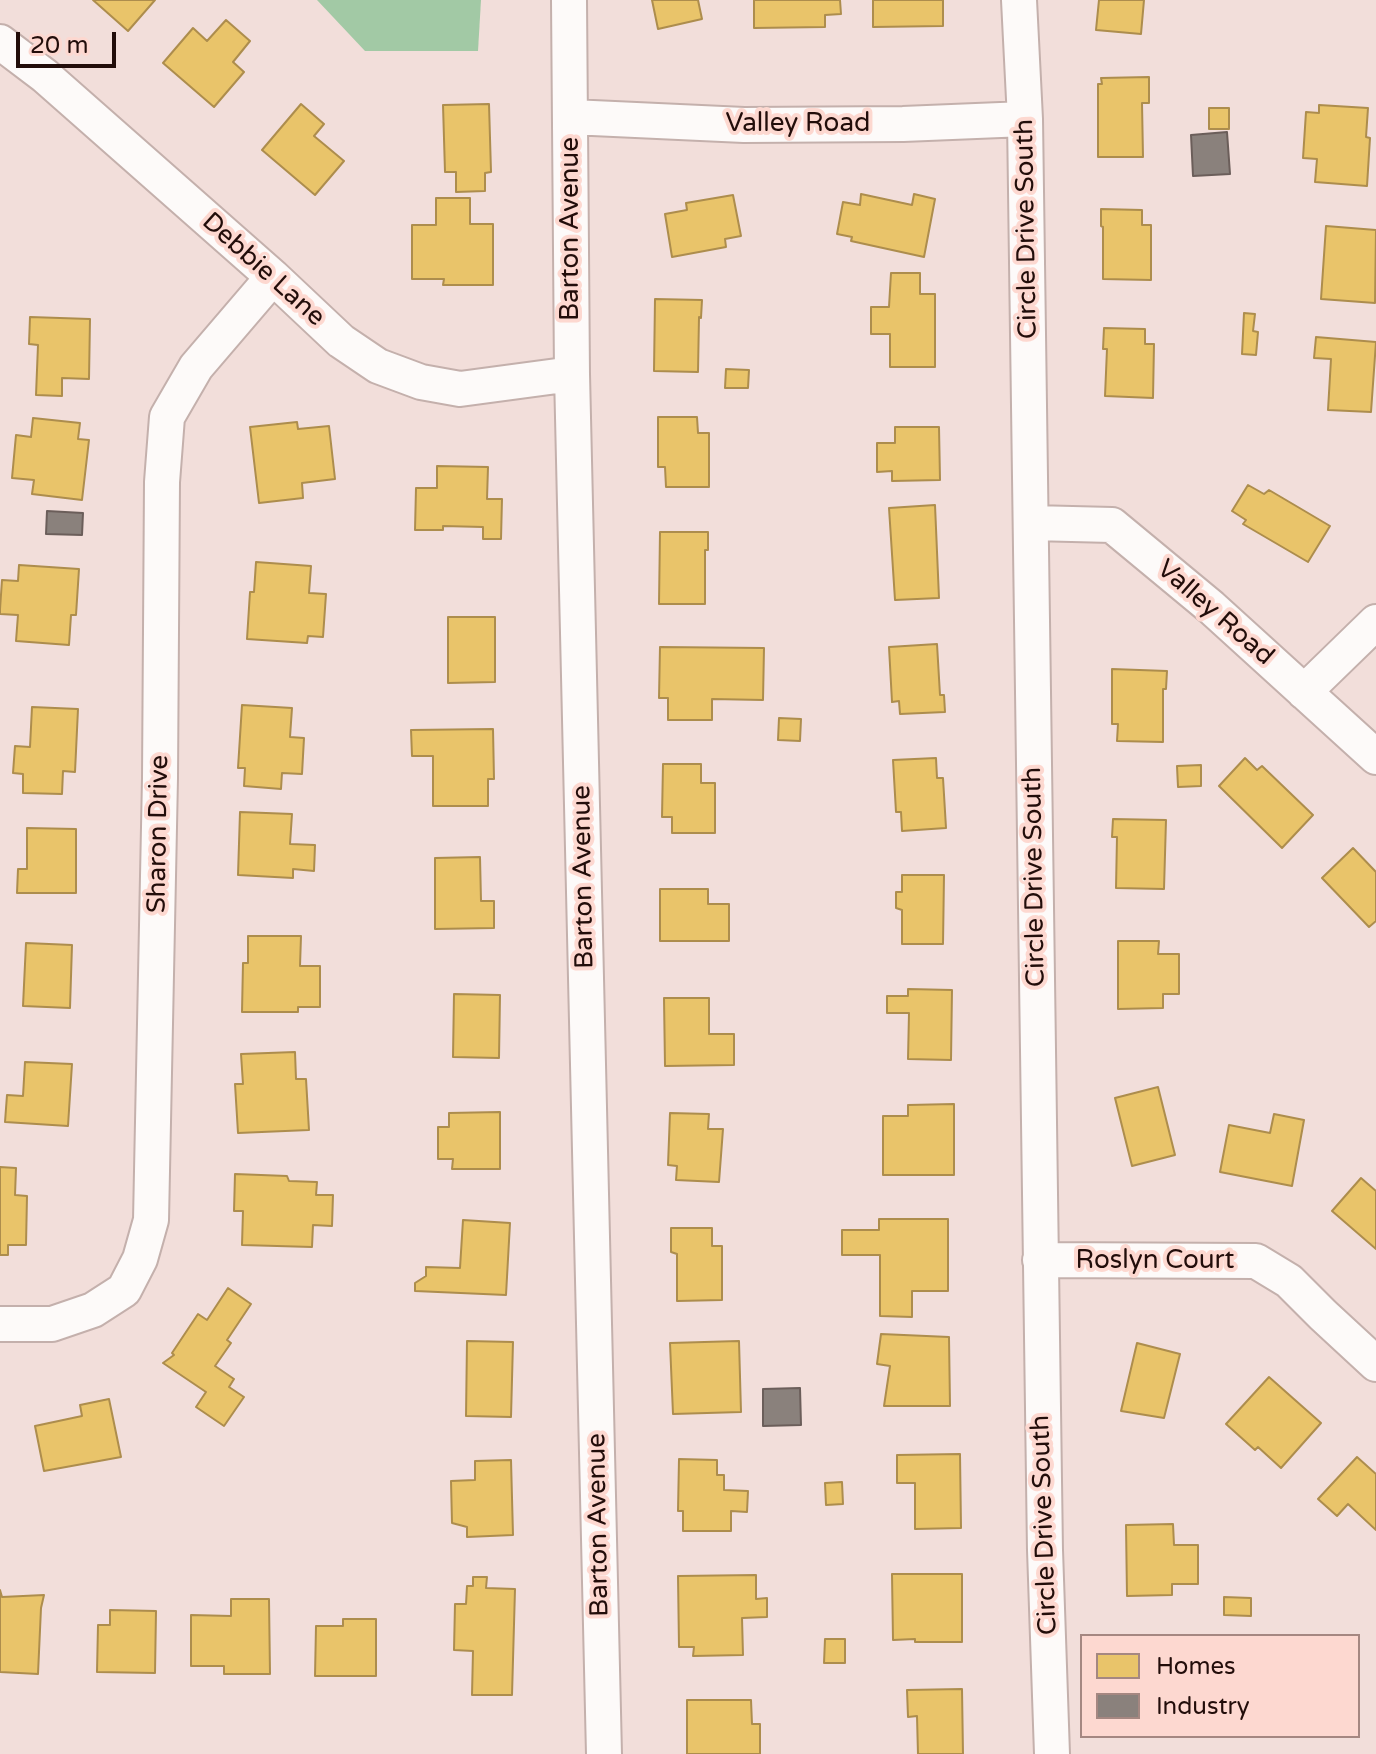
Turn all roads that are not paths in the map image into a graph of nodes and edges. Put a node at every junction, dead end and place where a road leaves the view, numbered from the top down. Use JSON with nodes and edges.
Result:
{"nodes":[{"id":1,"x":569,"y":0,"type":"edge"},
{"id":2,"x":1019,"y":0,"type":"edge"},
{"id":3,"x":0,"y":42,"type":"edge"},
{"id":4,"x":571,"y":117,"type":"junction"},
{"id":5,"x":1025,"y":119,"type":"junction"},
{"id":6,"x":273,"y":277,"type":"junction"},
{"id":7,"x":572,"y":374,"type":"junction"},
{"id":8,"x":1032,"y":523,"type":"junction"},
{"id":9,"x":1376,"y":622,"type":"edge"},
{"id":10,"x":1304,"y":692,"type":"junction"},
{"id":11,"x":1376,"y":757,"type":"edge"},
{"id":12,"x":1040,"y":1260,"type":"junction"},
{"id":13,"x":0,"y":1324,"type":"edge"},
{"id":14,"x":1376,"y":1364,"type":"edge"},
{"id":15,"x":604,"y":1754,"type":"edge"},
{"id":16,"x":1052,"y":1754,"type":"edge"}],
"edges":[{"from":1,"to":4,"type":"street","name":"Barton Avenue"},
{"from":2,"to":5,"type":"street","name":"Circle Drive South"},
{"from":3,"to":6,"type":"street","name":"Debbie Lane"},
{"from":4,"to":5,"type":"street","name":"Valley Road"},
{"from":4,"to":7,"type":"street","name":"Barton Avenue"},
{"from":5,"to":8,"type":"street","name":"Circle Drive South"},
{"from":6,"to":7,"type":"street","name":"Debbie Lane"},
{"from":6,"to":13,"type":"street","name":"Sharon Drive"},
{"from":7,"to":15,"type":"street","name":"Barton Avenue"},
{"from":8,"to":10,"type":"street","name":"Valley Road"},
{"from":8,"to":12,"type":"street","name":"Circle Drive South"},
{"from":9,"to":10,"type":"street"},
{"from":10,"to":11,"type":"street","name":"Valley Road"},
{"from":12,"to":14,"type":"street","name":"Roslyn Court"},
{"from":12,"to":16,"type":"street","name":"Circle Drive South"}]}
